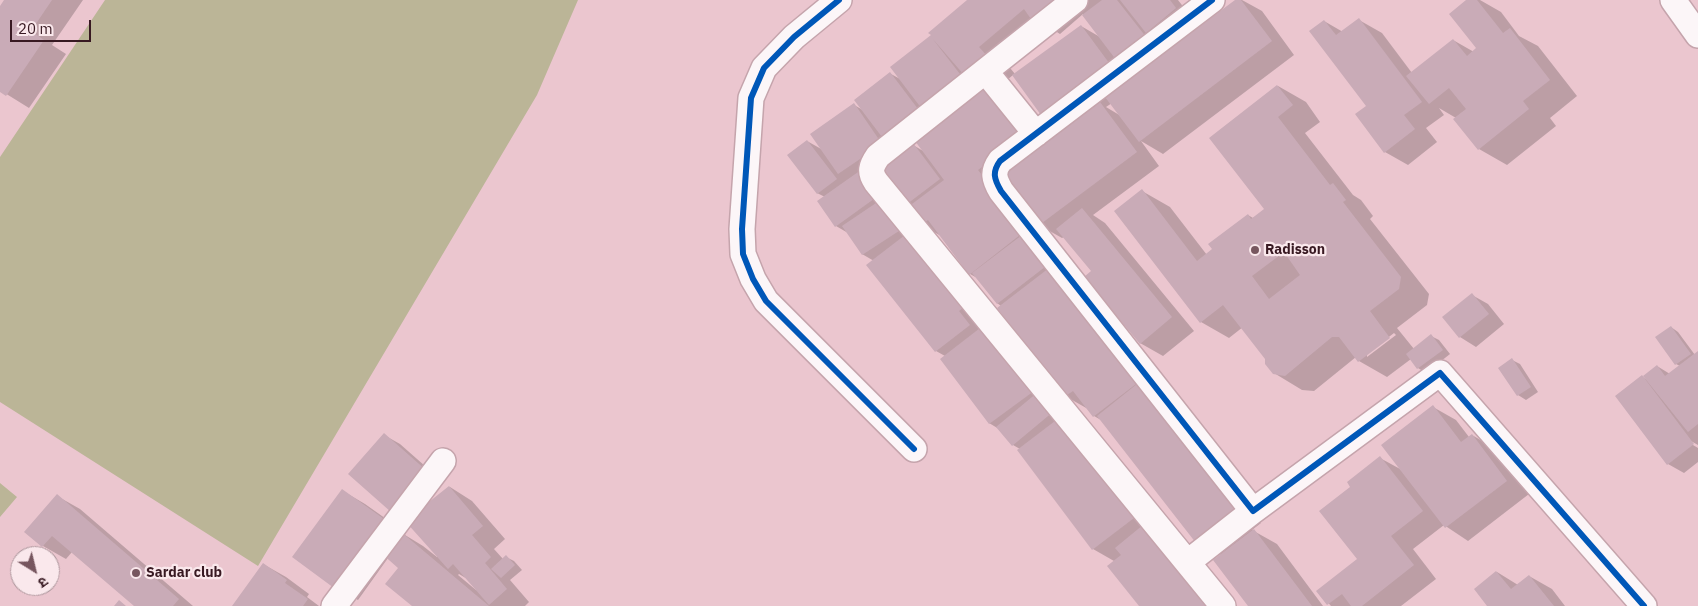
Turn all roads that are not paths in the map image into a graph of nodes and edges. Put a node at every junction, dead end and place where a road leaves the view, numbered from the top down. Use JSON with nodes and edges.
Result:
{"nodes":[{"id":1,"x":839,"y":0,"type":"edge"},
{"id":2,"x":1075,"y":0,"type":"edge"},
{"id":3,"x":1212,"y":0,"type":"edge"},
{"id":4,"x":1673,"y":0,"type":"edge"},
{"id":5,"x":1698,"y":35,"type":"edge"},
{"id":6,"x":986,"y":72,"type":"junction"},
{"id":7,"x":1036,"y":134,"type":"junction"},
{"id":8,"x":914,"y":449,"type":"dead end"},
{"id":9,"x":443,"y":461,"type":"dead end"},
{"id":10,"x":1252,"y":511,"type":"junction"},
{"id":11,"x":1188,"y":562,"type":"junction"},
{"id":12,"x":334,"y":606,"type":"edge"},
{"id":13,"x":1223,"y":606,"type":"edge"},
{"id":14,"x":1644,"y":606,"type":"edge"}],
"edges":[{"from":1,"to":8,"type":"street"},
{"from":2,"to":6,"type":"street"},
{"from":3,"to":7,"type":"street"},
{"from":4,"to":5,"type":"street"},
{"from":6,"to":7,"type":"street"},
{"from":6,"to":11,"type":"street"},
{"from":7,"to":10,"type":"street"},
{"from":9,"to":12,"type":"street"},
{"from":10,"to":11,"type":"street"},
{"from":10,"to":14,"type":"street"},
{"from":11,"to":13,"type":"street"}]}
